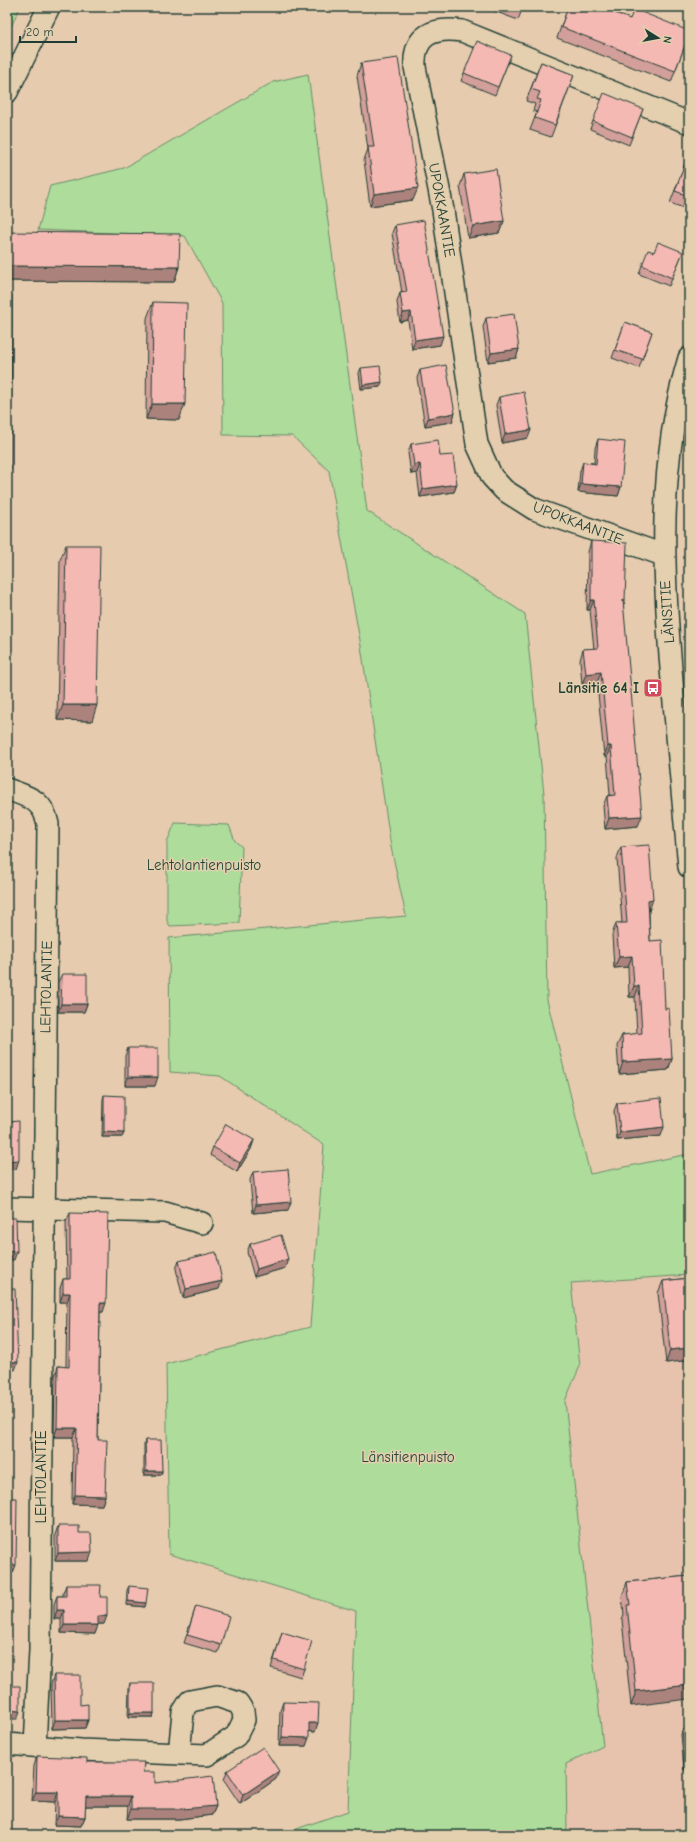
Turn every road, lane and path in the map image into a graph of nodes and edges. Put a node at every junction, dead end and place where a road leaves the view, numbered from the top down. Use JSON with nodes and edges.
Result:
{"nodes":[{"id":1,"x":49,"y":7,"type":"edge"},
{"id":2,"x":7,"y":92,"type":"edge"},
{"id":3,"x":689,"y":123,"type":"edge"},
{"id":4,"x":689,"y":358,"type":"edge"},
{"id":5,"x":663,"y":555,"type":"junction"},
{"id":6,"x":7,"y":789,"type":"edge"},
{"id":7,"x":689,"y":867,"type":"edge"},
{"id":8,"x":7,"y":1208,"type":"edge"},
{"id":9,"x":43,"y":1209,"type":"junction"},
{"id":10,"x":202,"y":1223,"type":"dead end"},
{"id":11,"x":7,"y":1744,"type":"edge"},
{"id":12,"x":35,"y":1745,"type":"junction"},
{"id":13,"x":179,"y":1754,"type":"dead end"}],
"edges":[{"from":1,"to":2,"type":"street"},
{"from":3,"to":5,"type":"street","name":"UPOKKAANTIE"},
{"from":4,"to":5,"type":"street","name":"LÄNSITIE"},
{"from":5,"to":7,"type":"street","name":"LÄNSITIE"},
{"from":6,"to":9,"type":"street","name":"LEHTOLANTIE"},
{"from":8,"to":9,"type":"street"},
{"from":9,"to":10,"type":"street"},
{"from":9,"to":12,"type":"street","name":"LEHTOLANTIE"},
{"from":11,"to":12,"type":"street"},
{"from":12,"to":13,"type":"street"}]}
